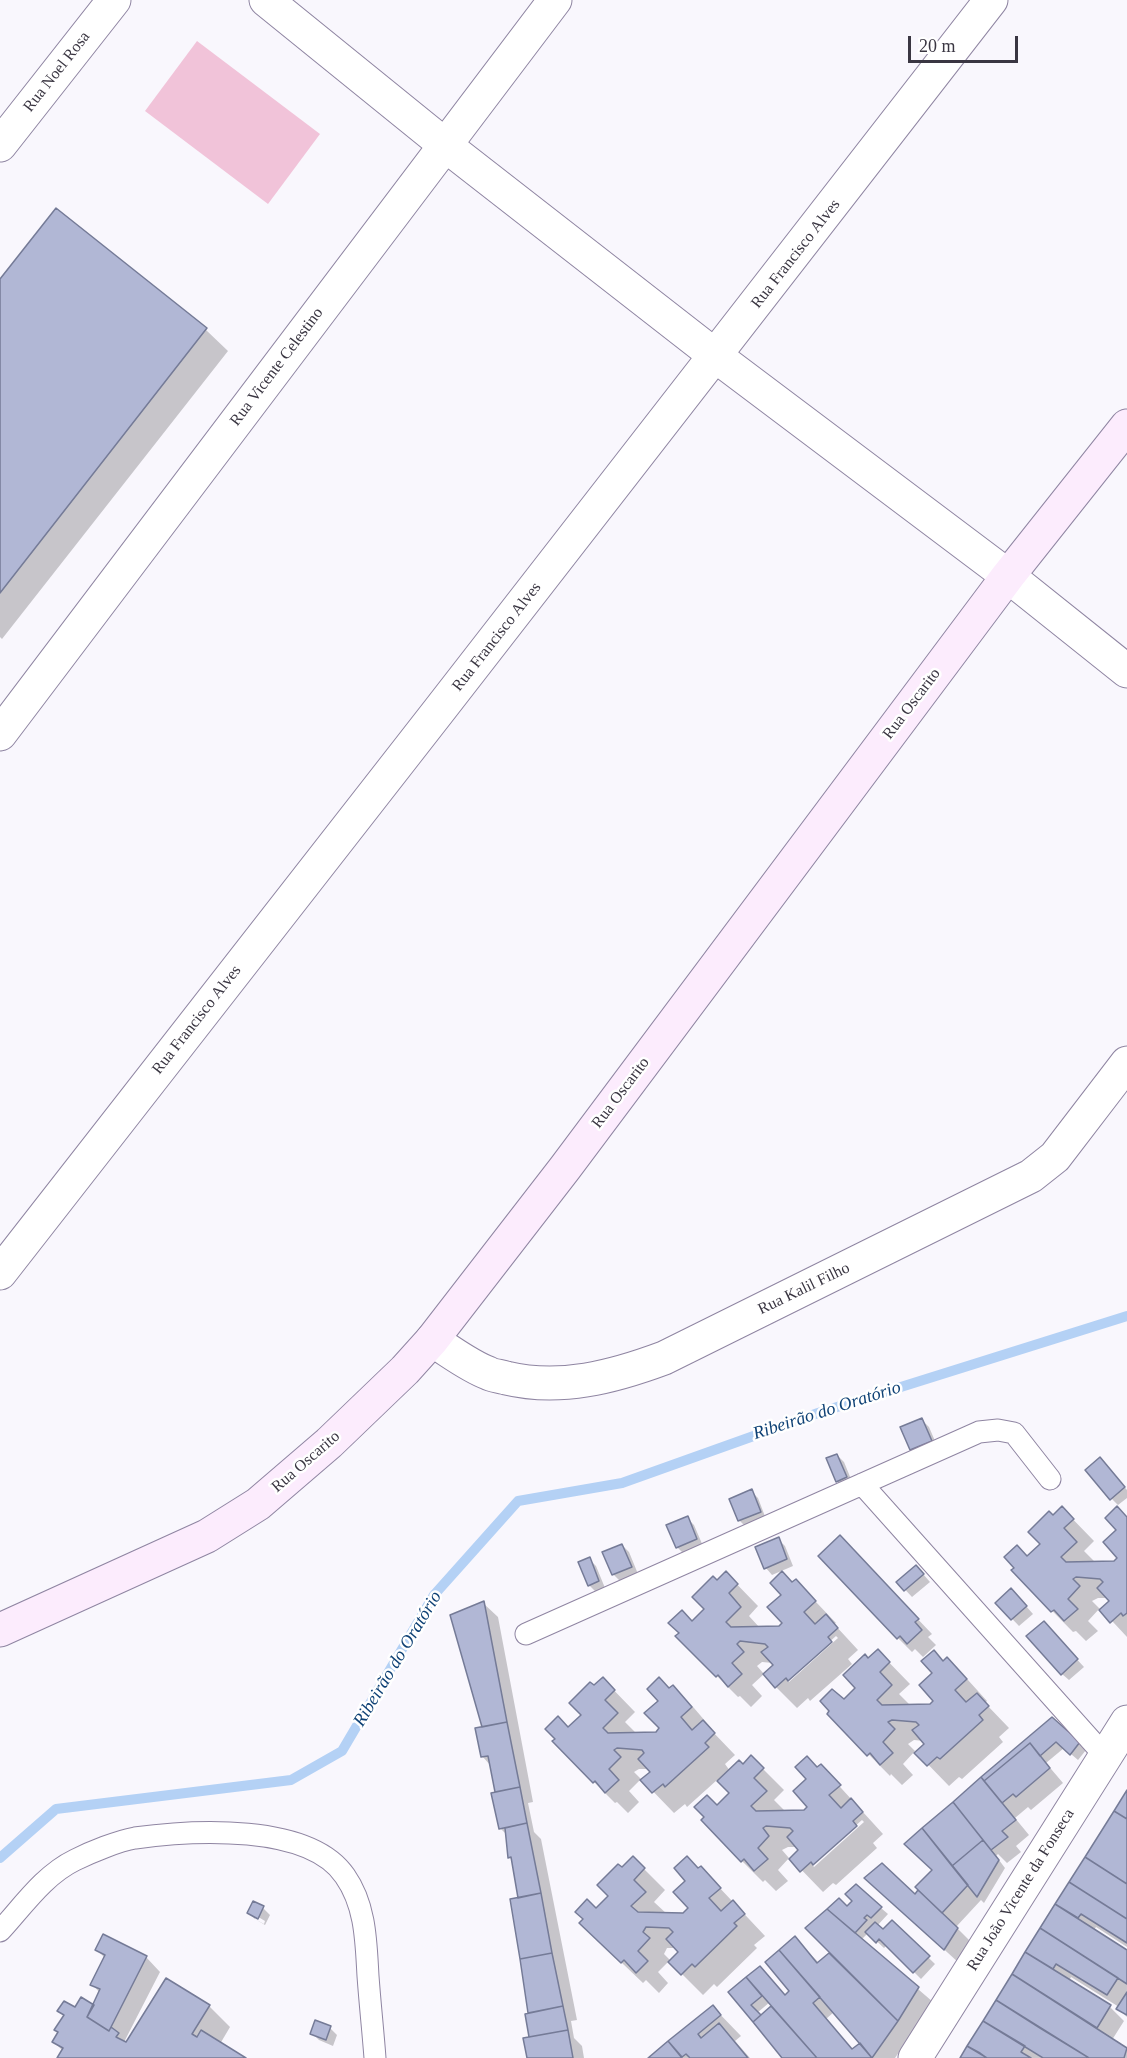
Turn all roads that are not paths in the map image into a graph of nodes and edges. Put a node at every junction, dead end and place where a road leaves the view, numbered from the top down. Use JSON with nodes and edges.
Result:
{"nodes":[{"id":1,"x":114,"y":0,"type":"edge"},
{"id":2,"x":266,"y":0,"type":"edge"},
{"id":3,"x":555,"y":0,"type":"edge"},
{"id":4,"x":991,"y":0,"type":"edge"},
{"id":5,"x":0,"y":145,"type":"edge"},
{"id":6,"x":445,"y":145,"type":"junction"},
{"id":7,"x":717,"y":357,"type":"junction"},
{"id":8,"x":1127,"y":426,"type":"edge"},
{"id":9,"x":1008,"y":576,"type":"junction"},
{"id":10,"x":1127,"y":671,"type":"edge"},
{"id":11,"x":0,"y":734,"type":"edge"},
{"id":12,"x":1127,"y":1063,"type":"edge"},
{"id":13,"x":0,"y":1273,"type":"edge"},
{"id":14,"x":432,"y":1340,"type":"junction"},
{"id":15,"x":1050,"y":1479,"type":"dead end"},
{"id":16,"x":862,"y":1484,"type":"junction"},
{"id":17,"x":0,"y":1630,"type":"edge"},
{"id":18,"x":526,"y":1634,"type":"dead end"},
{"id":19,"x":1127,"y":1722,"type":"edge"},
{"id":20,"x":1105,"y":1756,"type":"junction"},
{"id":21,"x":0,"y":1932,"type":"edge"},
{"id":22,"x":375,"y":2058,"type":"edge"},
{"id":23,"x":915,"y":2058,"type":"edge"}],
"edges":[{"from":1,"to":5,"type":"street","name":"Rua Noel Rosa"},
{"from":2,"to":6,"type":"street"},
{"from":3,"to":6,"type":"street","name":"Rua Vicente Celestino"},
{"from":4,"to":7,"type":"street","name":"Rua Francisco Alves"},
{"from":6,"to":7,"type":"street"},
{"from":6,"to":11,"type":"street","name":"Rua Vicente Celestino"},
{"from":7,"to":9,"type":"street"},
{"from":7,"to":13,"type":"street","name":"Rua Francisco Alves"},
{"from":8,"to":9,"type":"main road","name":"Rua Oscarito"},
{"from":9,"to":10,"type":"street"},
{"from":9,"to":14,"type":"main road","name":"Rua Oscarito"},
{"from":12,"to":14,"type":"street","name":"Rua Kalil Filho"},
{"from":14,"to":17,"type":"main road","name":"Rua Oscarito"},
{"from":15,"to":16,"type":"lane"},
{"from":16,"to":18,"type":"lane"},
{"from":16,"to":20,"type":"lane"},
{"from":19,"to":20,"type":"street","name":"Rua João Vicente da Fonseca"},
{"from":20,"to":23,"type":"street","name":"Rua João Vicente da Fonseca"},
{"from":21,"to":22,"type":"lane"}]}
